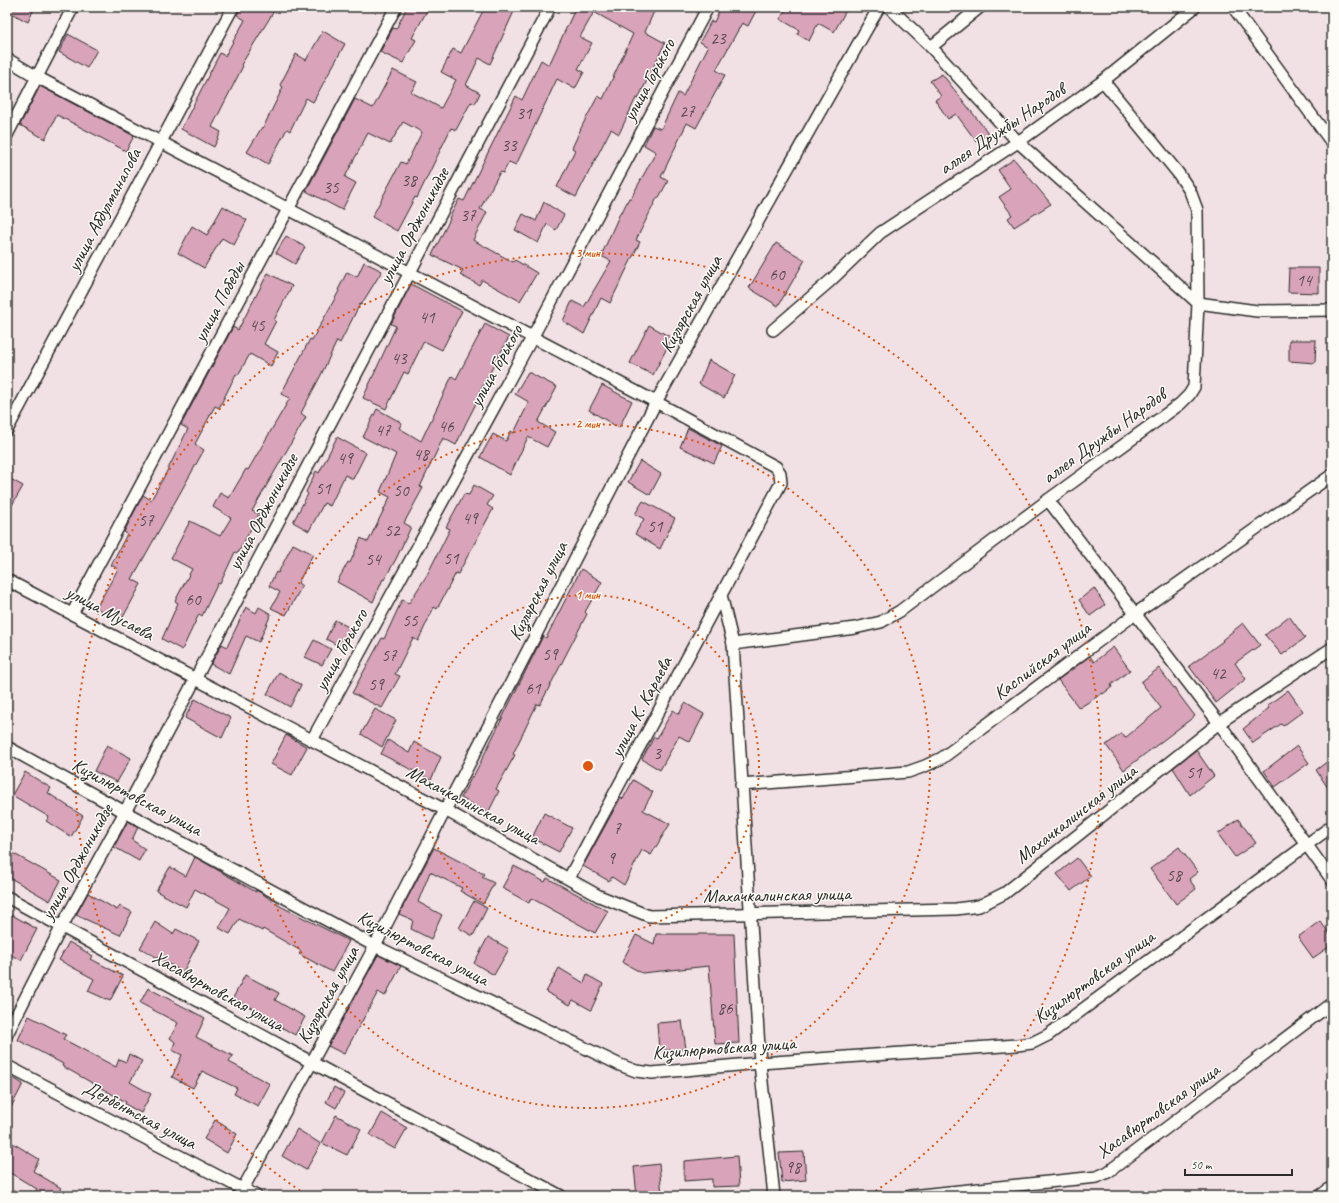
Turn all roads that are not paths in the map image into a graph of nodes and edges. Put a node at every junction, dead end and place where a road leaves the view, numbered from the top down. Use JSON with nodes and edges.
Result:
{"nodes":[{"id":1,"x":73,"y":7,"type":"edge"},
{"id":2,"x":234,"y":7,"type":"edge"},
{"id":3,"x":396,"y":7,"type":"edge"},
{"id":4,"x":550,"y":7,"type":"edge"},
{"id":5,"x":708,"y":7,"type":"edge"},
{"id":6,"x":879,"y":7,"type":"edge"},
{"id":7,"x":889,"y":7,"type":"edge"},
{"id":8,"x":980,"y":7,"type":"edge"},
{"id":9,"x":1195,"y":7,"type":"edge"},
{"id":10,"x":1233,"y":7,"type":"edge"},
{"id":11,"x":931,"y":47,"type":"junction"},
{"id":12,"x":7,"y":59,"type":"edge"},
{"id":13,"x":37,"y":77,"type":"junction"},
{"id":14,"x":1103,"y":81,"type":"junction"},
{"id":15,"x":7,"y":135,"type":"edge"},
{"id":16,"x":1018,"y":142,"type":"junction"},
{"id":17,"x":161,"y":143,"type":"junction"},
{"id":18,"x":1332,"y":143,"type":"edge"},
{"id":19,"x":288,"y":210,"type":"junction"},
{"id":20,"x":409,"y":273,"type":"junction"},
{"id":21,"x":1198,"y":303,"type":"junction"},
{"id":22,"x":1332,"y":310,"type":"edge"},
{"id":23,"x":774,"y":330,"type":"dead end"},
{"id":24,"x":532,"y":338,"type":"junction"},
{"id":25,"x":656,"y":402,"type":"junction"},
{"id":26,"x":7,"y":430,"type":"edge"},
{"id":27,"x":1332,"y":476,"type":"edge"},
{"id":28,"x":1048,"y":500,"type":"junction"},
{"id":29,"x":7,"y":580,"type":"edge"},
{"id":30,"x":721,"y":595,"type":"junction"},
{"id":31,"x":72,"y":614,"type":"junction"},
{"id":32,"x":1135,"y":614,"type":"junction"},
{"id":33,"x":733,"y":644,"type":"junction"},
{"id":34,"x":1332,"y":648,"type":"edge"},
{"id":35,"x":195,"y":678,"type":"junction"},
{"id":36,"x":1219,"y":723,"type":"junction"},
{"id":37,"x":312,"y":740,"type":"junction"},
{"id":38,"x":7,"y":747,"type":"edge"},
{"id":39,"x":741,"y":784,"type":"junction"},
{"id":40,"x":446,"y":810,"type":"junction"},
{"id":41,"x":125,"y":812,"type":"junction"},
{"id":42,"x":1332,"y":826,"type":"edge"},
{"id":43,"x":1306,"y":844,"type":"junction"},
{"id":44,"x":569,"y":878,"type":"junction"},
{"id":45,"x":1332,"y":880,"type":"edge"},
{"id":46,"x":7,"y":897,"type":"edge"},
{"id":47,"x":750,"y":913,"type":"junction"},
{"id":48,"x":62,"y":926,"type":"junction"},
{"id":49,"x":376,"y":946,"type":"junction"},
{"id":50,"x":1332,"y":1003,"type":"edge"},
{"id":51,"x":7,"y":1034,"type":"edge"},
{"id":52,"x":311,"y":1062,"type":"junction"},
{"id":53,"x":760,"y":1063,"type":"junction"},
{"id":54,"x":7,"y":1066,"type":"edge"},
{"id":55,"x":1332,"y":1187,"type":"edge"},
{"id":56,"x":240,"y":1192,"type":"edge"},
{"id":57,"x":256,"y":1196,"type":"edge"},
{"id":58,"x":561,"y":1196,"type":"edge"},
{"id":59,"x":774,"y":1196,"type":"edge"},
{"id":60,"x":910,"y":1196,"type":"edge"},
{"id":61,"x":1320,"y":1196,"type":"edge"}],
"edges":[{"from":1,"to":13,"type":"street"},
{"from":2,"to":17,"type":"street","name":"улица Абдулманапова"},
{"from":3,"to":19,"type":"street","name":"улица Победы"},
{"from":4,"to":20,"type":"street","name":"улица Орджоникидзе"},
{"from":5,"to":24,"type":"street","name":"улица Горького"},
{"from":6,"to":25,"type":"street","name":"Кизлярская улица"},
{"from":7,"to":11,"type":"street"},
{"from":8,"to":11,"type":"street"},
{"from":9,"to":14,"type":"street","name":"аллея Дружбы Народов"},
{"from":10,"to":18,"type":"street"},
{"from":11,"to":16,"type":"street"},
{"from":12,"to":13,"type":"street","name":"улица К. Караева"},
{"from":13,"to":15,"type":"street"},
{"from":13,"to":17,"type":"street","name":"улица К. Караева"},
{"from":14,"to":16,"type":"street","name":"аллея Дружбы Народов"},
{"from":14,"to":21,"type":"street","name":"аллея Дружбы Народов"},
{"from":16,"to":21,"type":"street"},
{"from":16,"to":23,"type":"street","name":"аллея Дружбы Народов"},
{"from":17,"to":19,"type":"street","name":"улица К. Караева"},
{"from":17,"to":26,"type":"street","name":"улица Абдулманапова"},
{"from":19,"to":20,"type":"street","name":"улица К. Караева"},
{"from":19,"to":31,"type":"street","name":"улица Победы"},
{"from":20,"to":24,"type":"street","name":"улица К. Караева"},
{"from":20,"to":35,"type":"street","name":"улица Орджоникидзе"},
{"from":21,"to":22,"type":"street"},
{"from":21,"to":28,"type":"street","name":"аллея Дружбы Народов"},
{"from":24,"to":25,"type":"street","name":"улица К. Караева"},
{"from":24,"to":37,"type":"street","name":"улица Горького"},
{"from":25,"to":30,"type":"street","name":"улица К. Караева"},
{"from":25,"to":40,"type":"street","name":"Кизлярская улица"},
{"from":27,"to":32,"type":"street","name":"Каспийская улица"},
{"from":28,"to":32,"type":"street"},
{"from":28,"to":33,"type":"street","name":"аллея Дружбы Народов"},
{"from":29,"to":31,"type":"street","name":"улица Мусаева"},
{"from":30,"to":33,"type":"street"},
{"from":30,"to":44,"type":"street","name":"улица К. Караева"},
{"from":31,"to":35,"type":"street","name":"улица Мусаева"},
{"from":32,"to":36,"type":"street"},
{"from":32,"to":39,"type":"street","name":"Каспийская улица"},
{"from":33,"to":39,"type":"street"},
{"from":34,"to":36,"type":"street","name":"Махачкалинская улица"},
{"from":35,"to":37,"type":"street","name":"Махачкалинская улица"},
{"from":35,"to":41,"type":"street","name":"улица Орджоникидзе"},
{"from":36,"to":43,"type":"street"},
{"from":36,"to":47,"type":"street","name":"Махачкалинская улица"},
{"from":37,"to":40,"type":"street","name":"Махачкалинская улица"},
{"from":38,"to":41,"type":"street","name":"Кизилюртовская улица"},
{"from":39,"to":47,"type":"street"},
{"from":40,"to":44,"type":"street","name":"Махачкалинская улица"},
{"from":40,"to":49,"type":"street","name":"Кизлярская улица"},
{"from":41,"to":48,"type":"street","name":"улица Орджоникидзе"},
{"from":41,"to":49,"type":"street","name":"Кизилюртовская улица"},
{"from":42,"to":43,"type":"street","name":"Кизилюртовская улица"},
{"from":43,"to":45,"type":"street"},
{"from":43,"to":53,"type":"street","name":"Кизилюртовская улица"},
{"from":44,"to":47,"type":"street","name":"Махачкалинская улица"},
{"from":46,"to":48,"type":"street","name":"Хасавюртовская улица"},
{"from":47,"to":53,"type":"street"},
{"from":48,"to":51,"type":"street","name":"улица Орджоникидзе"},
{"from":48,"to":52,"type":"street","name":"Хасавюртовская улица"},
{"from":49,"to":52,"type":"street","name":"Кизлярская улица"},
{"from":49,"to":53,"type":"street","name":"Кизилюртовская улица"},
{"from":50,"to":60,"type":"street","name":"Хасавюртовская улица"},
{"from":52,"to":56,"type":"street","name":"Кизлярская улица"},
{"from":52,"to":58,"type":"street","name":"Хасавюртовская улица"},
{"from":53,"to":59,"type":"street"},
{"from":54,"to":56,"type":"street","name":"Дербентская улица"},
{"from":55,"to":61,"type":"street"},
{"from":56,"to":57,"type":"street","name":"Дербентская улица"}]}
